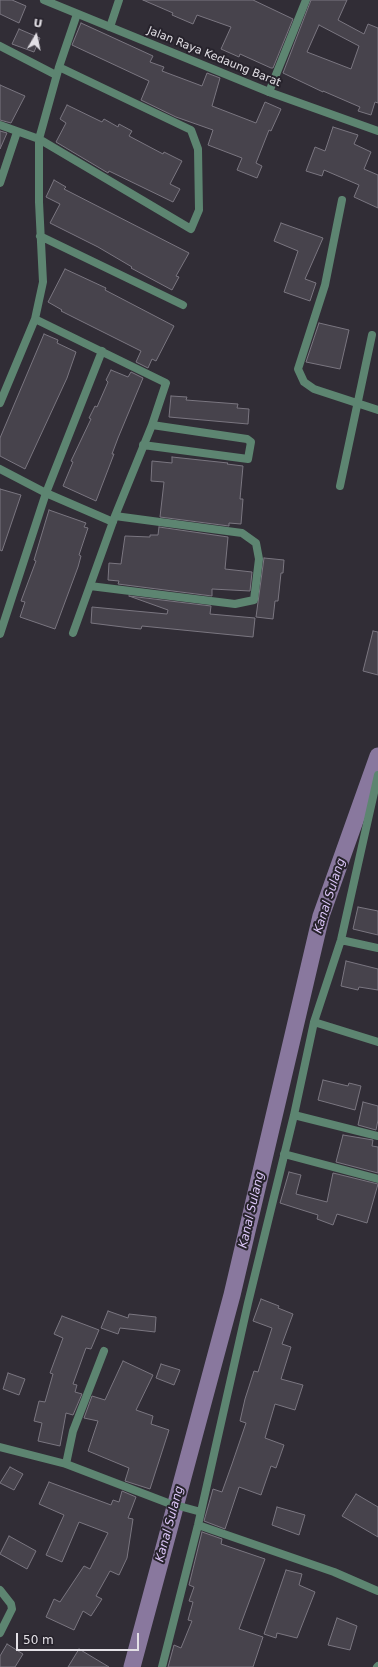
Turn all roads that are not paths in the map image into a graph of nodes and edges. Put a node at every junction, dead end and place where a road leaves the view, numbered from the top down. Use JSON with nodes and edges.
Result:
{"nodes":[{"id":1,"x":44,"y":0,"type":"edge"},
{"id":2,"x":119,"y":0,"type":"edge"},
{"id":3,"x":306,"y":0,"type":"edge"},
{"id":4,"x":77,"y":14,"type":"junction"},
{"id":5,"x":110,"y":27,"type":"junction"},
{"id":6,"x":0,"y":46,"type":"edge"},
{"id":7,"x":58,"y":71,"type":"junction"},
{"id":8,"x":269,"y":92,"type":"junction"},
{"id":9,"x":0,"y":125,"type":"edge"},
{"id":10,"x":378,"y":130,"type":"edge"},
{"id":11,"x":17,"y":132,"type":"junction"},
{"id":12,"x":39,"y":139,"type":"junction"},
{"id":13,"x":0,"y":182,"type":"edge"},
{"id":14,"x":342,"y":200,"type":"dead end"},
{"id":15,"x":40,"y":236,"type":"junction"},
{"id":16,"x":183,"y":306,"type":"dead end"},
{"id":17,"x":35,"y":319,"type":"junction"},
{"id":18,"x":372,"y":335,"type":"dead end"},
{"id":19,"x":102,"y":351,"type":"junction"},
{"id":20,"x":0,"y":403,"type":"edge"},
{"id":21,"x":356,"y":403,"type":"junction"},
{"id":22,"x":378,"y":410,"type":"edge"},
{"id":23,"x":152,"y":425,"type":"junction"},
{"id":24,"x":143,"y":445,"type":"junction"},
{"id":25,"x":0,"y":469,"type":"edge"},
{"id":26,"x":340,"y":486,"type":"dead end"},
{"id":27,"x":46,"y":493,"type":"junction"},
{"id":28,"x":114,"y":520,"type":"junction"},
{"id":29,"x":90,"y":586,"type":"junction"},
{"id":30,"x":1,"y":630,"type":"edge"},
{"id":31,"x":73,"y":633,"type":"dead end"},
{"id":32,"x":378,"y":775,"type":"edge"},
{"id":33,"x":341,"y":940,"type":"junction"},
{"id":34,"x":378,"y":948,"type":"edge"},
{"id":35,"x":314,"y":1022,"type":"junction"},
{"id":36,"x":378,"y":1042,"type":"edge"},
{"id":37,"x":294,"y":1115,"type":"junction"},
{"id":38,"x":378,"y":1136,"type":"edge"},
{"id":39,"x":284,"y":1154,"type":"junction"},
{"id":40,"x":378,"y":1179,"type":"edge"},
{"id":41,"x":104,"y":1351,"type":"dead end"},
{"id":42,"x":0,"y":1447,"type":"edge"},
{"id":43,"x":66,"y":1464,"type":"junction"},
{"id":44,"x":197,"y":1511,"type":"junction"},
{"id":45,"x":198,"y":1525,"type":"junction"},
{"id":46,"x":0,"y":1590,"type":"edge"},
{"id":47,"x":378,"y":1591,"type":"edge"},
{"id":48,"x":0,"y":1633,"type":"edge"},
{"id":49,"x":162,"y":1667,"type":"edge"}],
"edges":[{"from":1,"to":4,"type":"street","name":"Jalan Raya Kedaung Barat"},
{"from":2,"to":5,"type":"street"},
{"from":3,"to":8,"type":"street"},
{"from":4,"to":5,"type":"street","name":"Jalan Raya Kedaung Barat"},
{"from":4,"to":7,"type":"street"},
{"from":5,"to":8,"type":"street","name":"Jalan Raya Kedaung Barat"},
{"from":6,"to":7,"type":"street"},
{"from":7,"to":12,"type":"street"},
{"from":7,"to":12,"type":"street"},
{"from":8,"to":10,"type":"street","name":"Jalan Raya Kedaung Barat"},
{"from":9,"to":11,"type":"street"},
{"from":11,"to":12,"type":"street"},
{"from":11,"to":13,"type":"street"},
{"from":12,"to":15,"type":"street"},
{"from":14,"to":21,"type":"street"},
{"from":15,"to":16,"type":"street"},
{"from":15,"to":17,"type":"street"},
{"from":17,"to":19,"type":"street"},
{"from":17,"to":20,"type":"street"},
{"from":18,"to":21,"type":"street"},
{"from":19,"to":23,"type":"street"},
{"from":19,"to":27,"type":"street"},
{"from":21,"to":22,"type":"street"},
{"from":21,"to":26,"type":"street"},
{"from":23,"to":24,"type":"street"},
{"from":23,"to":24,"type":"street"},
{"from":24,"to":28,"type":"street"},
{"from":25,"to":27,"type":"street"},
{"from":27,"to":28,"type":"street"},
{"from":27,"to":30,"type":"street"},
{"from":28,"to":29,"type":"street"},
{"from":28,"to":29,"type":"street"},
{"from":29,"to":31,"type":"street"},
{"from":32,"to":33,"type":"street"},
{"from":33,"to":34,"type":"street"},
{"from":33,"to":35,"type":"street"},
{"from":35,"to":36,"type":"street"},
{"from":35,"to":37,"type":"street"},
{"from":37,"to":38,"type":"street"},
{"from":37,"to":39,"type":"street"},
{"from":39,"to":40,"type":"street"},
{"from":39,"to":44,"type":"street"},
{"from":41,"to":43,"type":"street"},
{"from":42,"to":43,"type":"street"},
{"from":43,"to":44,"type":"street"},
{"from":44,"to":45,"type":"street"},
{"from":45,"to":47,"type":"street"},
{"from":45,"to":49,"type":"street"},
{"from":46,"to":48,"type":"street"}]}
